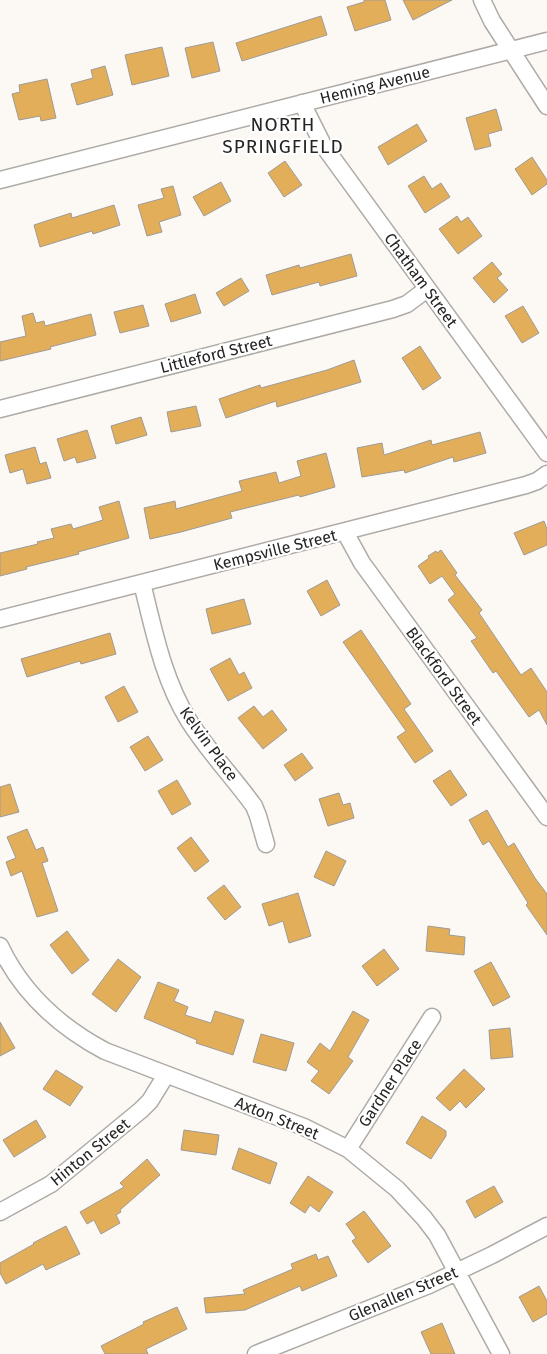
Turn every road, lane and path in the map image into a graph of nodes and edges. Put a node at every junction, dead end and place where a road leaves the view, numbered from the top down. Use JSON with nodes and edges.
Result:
{"nodes":[{"id":1,"x":482,"y":0,"type":"edge"},
{"id":2,"x":547,"y":41,"type":"edge"},
{"id":3,"x":511,"y":50,"type":"junction"},
{"id":4,"x":302,"y":103,"type":"junction"},
{"id":5,"x":547,"y":106,"type":"edge"},
{"id":6,"x":0,"y":180,"type":"edge"},
{"id":7,"x":427,"y":288,"type":"junction"},
{"id":8,"x":0,"y":409,"type":"edge"},
{"id":9,"x":547,"y":453,"type":"edge"},
{"id":10,"x":547,"y":474,"type":"edge"},
{"id":11,"x":345,"y":532,"type":"junction"},
{"id":12,"x":142,"y":583,"type":"junction"},
{"id":13,"x":0,"y":619,"type":"edge"},
{"id":14,"x":547,"y":817,"type":"edge"},
{"id":15,"x":266,"y":844,"type":"dead end"},
{"id":16,"x":0,"y":946,"type":"edge"},
{"id":17,"x":4,"y":967,"type":"edge"},
{"id":18,"x":432,"y":1017,"type":"dead end"},
{"id":19,"x":166,"y":1075,"type":"junction"},
{"id":20,"x":348,"y":1149,"type":"junction"},
{"id":21,"x":0,"y":1212,"type":"edge"},
{"id":22,"x":547,"y":1226,"type":"edge"},
{"id":23,"x":458,"y":1271,"type":"junction"},
{"id":24,"x":256,"y":1354,"type":"edge"},
{"id":25,"x":501,"y":1354,"type":"edge"}],
"edges":[{"from":1,"to":3,"type":"street"},
{"from":2,"to":3,"type":"street","name":"Heming Avenue"},
{"from":3,"to":4,"type":"street","name":"Heming Avenue"},
{"from":3,"to":5,"type":"street"},
{"from":4,"to":6,"type":"street","name":"Heming Avenue"},
{"from":4,"to":7,"type":"street","name":"Chatham Street"},
{"from":7,"to":8,"type":"street","name":"Littleford Street"},
{"from":7,"to":9,"type":"street","name":"Chatham Street"},
{"from":10,"to":11,"type":"street","name":"Kempsville Street"},
{"from":11,"to":12,"type":"street","name":"Kempsville Street"},
{"from":11,"to":14,"type":"street","name":"Blackford Street"},
{"from":12,"to":13,"type":"street","name":"Kempsville Street"},
{"from":12,"to":15,"type":"street","name":"Kelvin Place"},
{"from":16,"to":17,"type":"street","name":"Axton Street"},
{"from":17,"to":19,"type":"street","name":"Axton Street"},
{"from":18,"to":20,"type":"street","name":"Gardner Place"},
{"from":19,"to":20,"type":"street","name":"Axton Street"},
{"from":19,"to":21,"type":"street","name":"Hinton Street"},
{"from":20,"to":23,"type":"street","name":"Axton Street"},
{"from":22,"to":23,"type":"street","name":"Glenallen Street"},
{"from":23,"to":24,"type":"street","name":"Glenallen Street"},
{"from":23,"to":25,"type":"street","name":"Axton Street"}]}
